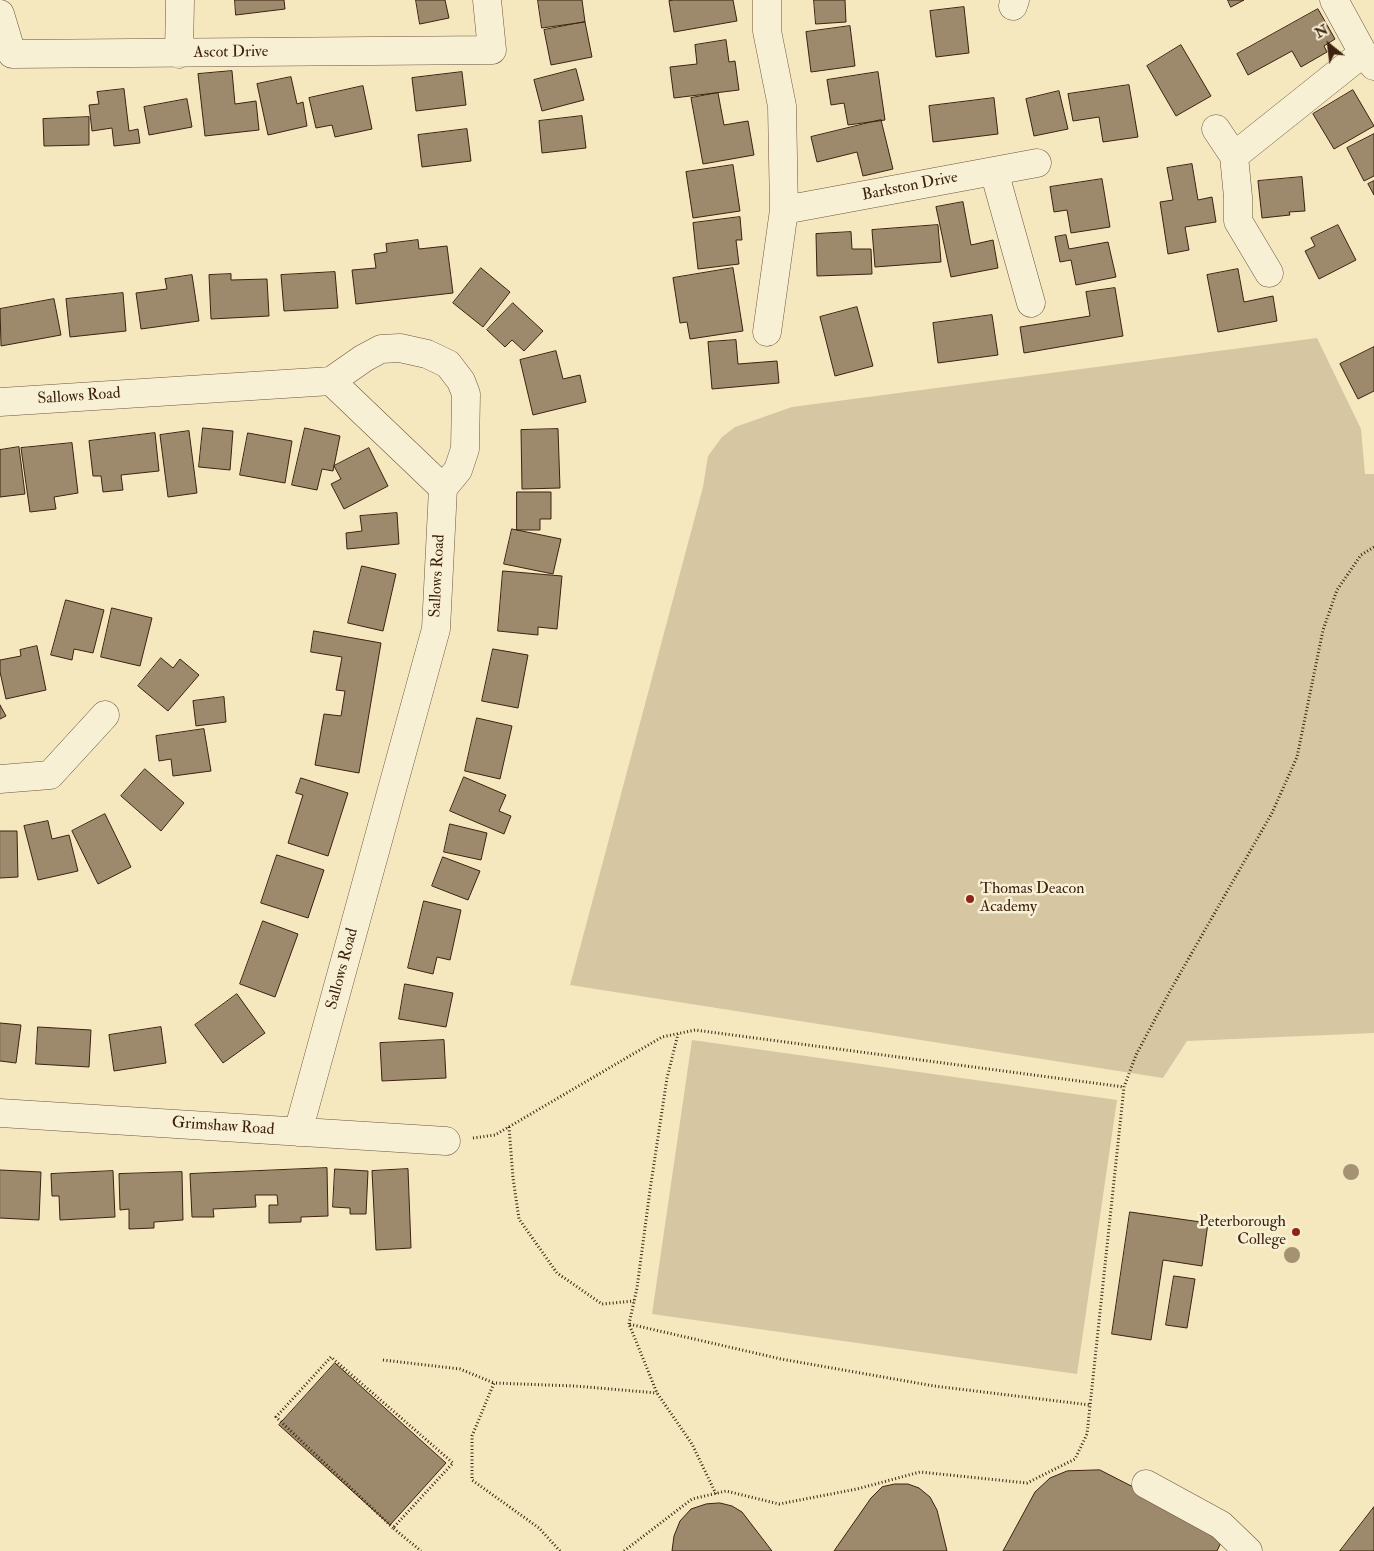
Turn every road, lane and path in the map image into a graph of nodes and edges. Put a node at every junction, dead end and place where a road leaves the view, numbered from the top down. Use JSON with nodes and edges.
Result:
{"nodes":[{"id":1,"x":180,"y":0,"type":"edge"},
{"id":2,"x":487,"y":0,"type":"edge"},
{"id":3,"x":767,"y":0,"type":"edge"},
{"id":4,"x":1334,"y":0,"type":"edge"},
{"id":5,"x":0,"y":14,"type":"edge"},
{"id":6,"x":179,"y":54,"type":"junction"},
{"id":7,"x":1368,"y":59,"type":"edge"},
{"id":8,"x":1216,"y":128,"type":"dead end"},
{"id":9,"x":1234,"y":156,"type":"junction"},
{"id":10,"x":1037,"y":163,"type":"dead end"},
{"id":11,"x":994,"y":171,"type":"junction"},
{"id":12,"x":784,"y":210,"type":"junction"},
{"id":13,"x":1269,"y":273,"type":"dead end"},
{"id":14,"x":1032,"y":303,"type":"dead end"},
{"id":15,"x":767,"y":332,"type":"dead end"},
{"id":16,"x":331,"y":381,"type":"junction"},
{"id":17,"x":0,"y":402,"type":"edge"},
{"id":18,"x":443,"y":488,"type":"junction"},
{"id":19,"x":1374,"y":547,"type":"edge"},
{"id":20,"x":105,"y":715,"type":"dead end"},
{"id":21,"x":0,"y":779,"type":"edge"},
{"id":22,"x":678,"y":1034,"type":"junction"},
{"id":23,"x":1124,"y":1087,"type":"junction"},
{"id":24,"x":0,"y":1113,"type":"edge"},
{"id":25,"x":509,"y":1127,"type":"junction"},
{"id":26,"x":298,"y":1132,"type":"junction"},
{"id":27,"x":446,"y":1141,"type":"joint"},
{"id":28,"x":634,"y":1301,"type":"junction"},
{"id":29,"x":629,"y":1324,"type":"junction"},
{"id":30,"x":383,"y":1360,"type":"dead end"},
{"id":31,"x":494,"y":1383,"type":"junction"},
{"id":32,"x":657,"y":1393,"type":"junction"},
{"id":33,"x":1090,"y":1405,"type":"junction"},
{"id":34,"x":1146,"y":1484,"type":"dead end"},
{"id":35,"x":716,"y":1494,"type":"junction"},
{"id":36,"x":393,"y":1528,"type":"junction"},
{"id":37,"x":420,"y":1551,"type":"edge"},
{"id":38,"x":560,"y":1551,"type":"edge"},
{"id":39,"x":624,"y":1551,"type":"edge"},
{"id":40,"x":1248,"y":1551,"type":"edge"}],
"edges":[{"from":1,"to":6,"type":"street"},
{"from":2,"to":6,"type":"street","name":"Ascot Drive"},
{"from":3,"to":12,"type":"street"},
{"from":4,"to":7,"type":"street"},
{"from":5,"to":6,"type":"street","name":"Ascot Drive"},
{"from":7,"to":9,"type":"street"},
{"from":8,"to":9,"type":"street"},
{"from":9,"to":13,"type":"street"},
{"from":10,"to":11,"type":"street","name":"Barkston Drive"},
{"from":11,"to":12,"type":"street","name":"Barkston Drive"},
{"from":11,"to":14,"type":"street"},
{"from":12,"to":15,"type":"street"},
{"from":16,"to":17,"type":"street","name":"Sallows Road"},
{"from":16,"to":18,"type":"street"},
{"from":16,"to":18,"type":"street"},
{"from":18,"to":26,"type":"street","name":"Sallows Road"},
{"from":19,"to":23,"type":"path"},
{"from":20,"to":21,"type":"street"},
{"from":22,"to":23,"type":"path"},
{"from":22,"to":25,"type":"path"},
{"from":22,"to":28,"type":"path"},
{"from":23,"to":33,"type":"path"},
{"from":24,"to":26,"type":"street","name":"Grimshaw Road"},
{"from":25,"to":27,"type":"path"},
{"from":25,"to":28,"type":"path"},
{"from":26,"to":27,"type":"street","name":"Grimshaw Road"},
{"from":28,"to":29,"type":"path"},
{"from":29,"to":32,"type":"path"},
{"from":29,"to":33,"type":"path"},
{"from":30,"to":31,"type":"path"},
{"from":31,"to":32,"type":"path"},
{"from":31,"to":38,"type":"path"},
{"from":32,"to":35,"type":"path"},
{"from":33,"to":35,"type":"path"},
{"from":34,"to":40,"type":"street"},
{"from":35,"to":39,"type":"path"},
{"from":36,"to":36,"type":"path"},
{"from":36,"to":37,"type":"path"}]}
